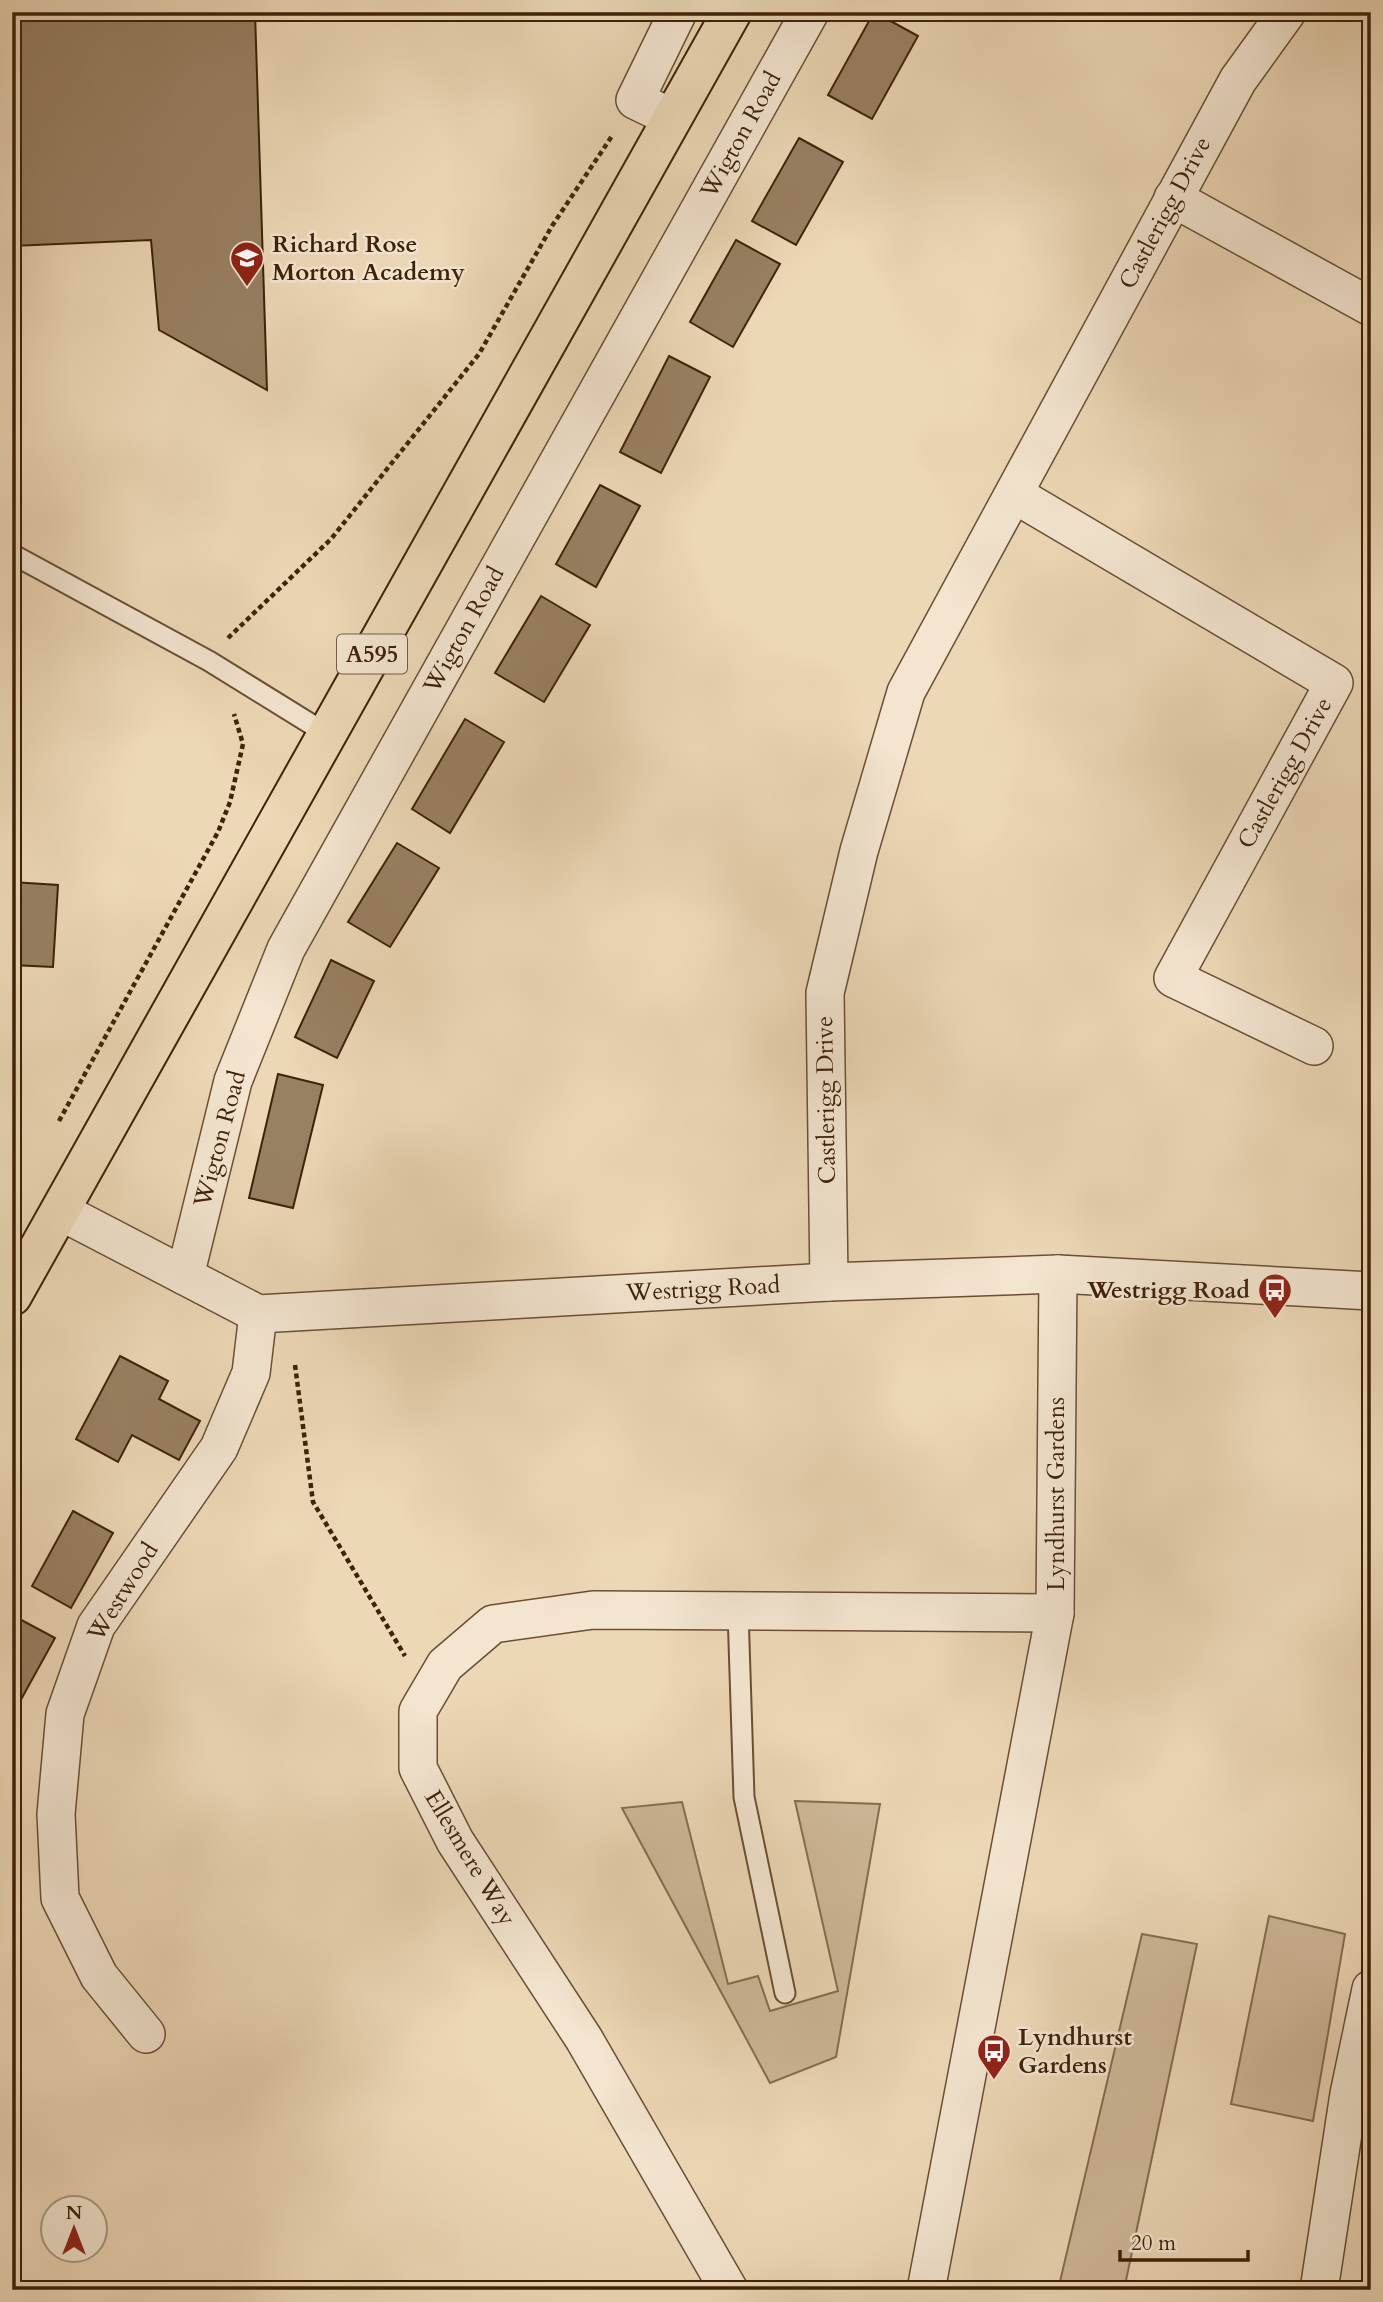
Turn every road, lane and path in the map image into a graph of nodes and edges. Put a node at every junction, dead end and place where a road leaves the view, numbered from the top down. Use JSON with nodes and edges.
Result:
{"nodes":[{"id":1,"x":678,"y":12,"type":"edge"},
{"id":2,"x":732,"y":12,"type":"edge"},
{"id":3,"x":810,"y":12,"type":"edge"},
{"id":4,"x":1287,"y":12,"type":"edge"},
{"id":5,"x":635,"y":100,"type":"junction"},
{"id":6,"x":673,"y":118,"type":"junction"},
{"id":7,"x":1174,"y":198,"type":"junction"},
{"id":8,"x":1371,"y":307,"type":"edge"},
{"id":9,"x":1014,"y":494,"type":"junction"},
{"id":10,"x":12,"y":554,"type":"edge"},
{"id":11,"x":209,"y":662,"type":"junction"},
{"id":12,"x":232,"y":708,"type":"dead end"},
{"id":13,"x":327,"y":734,"type":"junction"},
{"id":14,"x":1314,"y":1046,"type":"dead end"},
{"id":15,"x":59,"y":1121,"type":"dead end"},
{"id":16,"x":60,"y":1211,"type":"junction"},
{"id":17,"x":1058,"y":1274,"type":"junction"},
{"id":18,"x":185,"y":1276,"type":"junction"},
{"id":19,"x":829,"y":1282,"type":"junction"},
{"id":20,"x":1371,"y":1291,"type":"edge"},
{"id":21,"x":12,"y":1296,"type":"edge"},
{"id":22,"x":273,"y":1313,"type":"junction"},
{"id":23,"x":738,"y":1611,"type":"junction"},
{"id":24,"x":1055,"y":1613,"type":"junction"},
{"id":25,"x":428,"y":1695,"type":"junction"},
{"id":26,"x":1371,"y":1989,"type":"edge"},
{"id":27,"x":785,"y":1993,"type":"dead end"},
{"id":28,"x":146,"y":2034,"type":"dead end"},
{"id":29,"x":729,"y":2290,"type":"edge"},
{"id":30,"x":926,"y":2290,"type":"edge"},
{"id":31,"x":1319,"y":2290,"type":"edge"}],
"edges":[{"from":1,"to":5,"type":"street"},
{"from":2,"to":6,"type":"main road","number":"A595"},
{"from":3,"to":18,"type":"street","name":"Wigton Road"},
{"from":4,"to":7,"type":"street","name":"Castlerigg Drive"},
{"from":5,"to":6,"type":"street"},
{"from":5,"to":11,"type":"path"},
{"from":6,"to":13,"type":"main road","number":"A595"},
{"from":7,"to":8,"type":"street"},
{"from":7,"to":9,"type":"street","name":"Castlerigg Drive"},
{"from":9,"to":14,"type":"street","name":"Castlerigg Drive"},
{"from":9,"to":19,"type":"street","name":"Castlerigg Drive"},
{"from":10,"to":11,"type":"lane"},
{"from":11,"to":13,"type":"lane"},
{"from":12,"to":15,"type":"path"},
{"from":13,"to":16,"type":"main road","number":"A595"},
{"from":16,"to":18,"type":"street"},
{"from":16,"to":21,"type":"main road","number":"A595"},
{"from":17,"to":19,"type":"street","name":"Westrigg Road"},
{"from":17,"to":20,"type":"street","name":"Westrigg Road"},
{"from":17,"to":24,"type":"street","name":"Lyndhurst Gardens"},
{"from":18,"to":22,"type":"street"},
{"from":19,"to":22,"type":"street","name":"Westrigg Road"},
{"from":22,"to":25,"type":"path"},
{"from":22,"to":28,"type":"street","name":"Westwood"},
{"from":23,"to":24,"type":"street","name":"Ellesmere Way"},
{"from":23,"to":25,"type":"street","name":"Ellesmere Way"},
{"from":23,"to":27,"type":"lane"},
{"from":24,"to":30,"type":"street","name":"Lyndhurst Gardens"},
{"from":25,"to":29,"type":"street","name":"Ellesmere Way"},
{"from":26,"to":31,"type":"street"}]}
